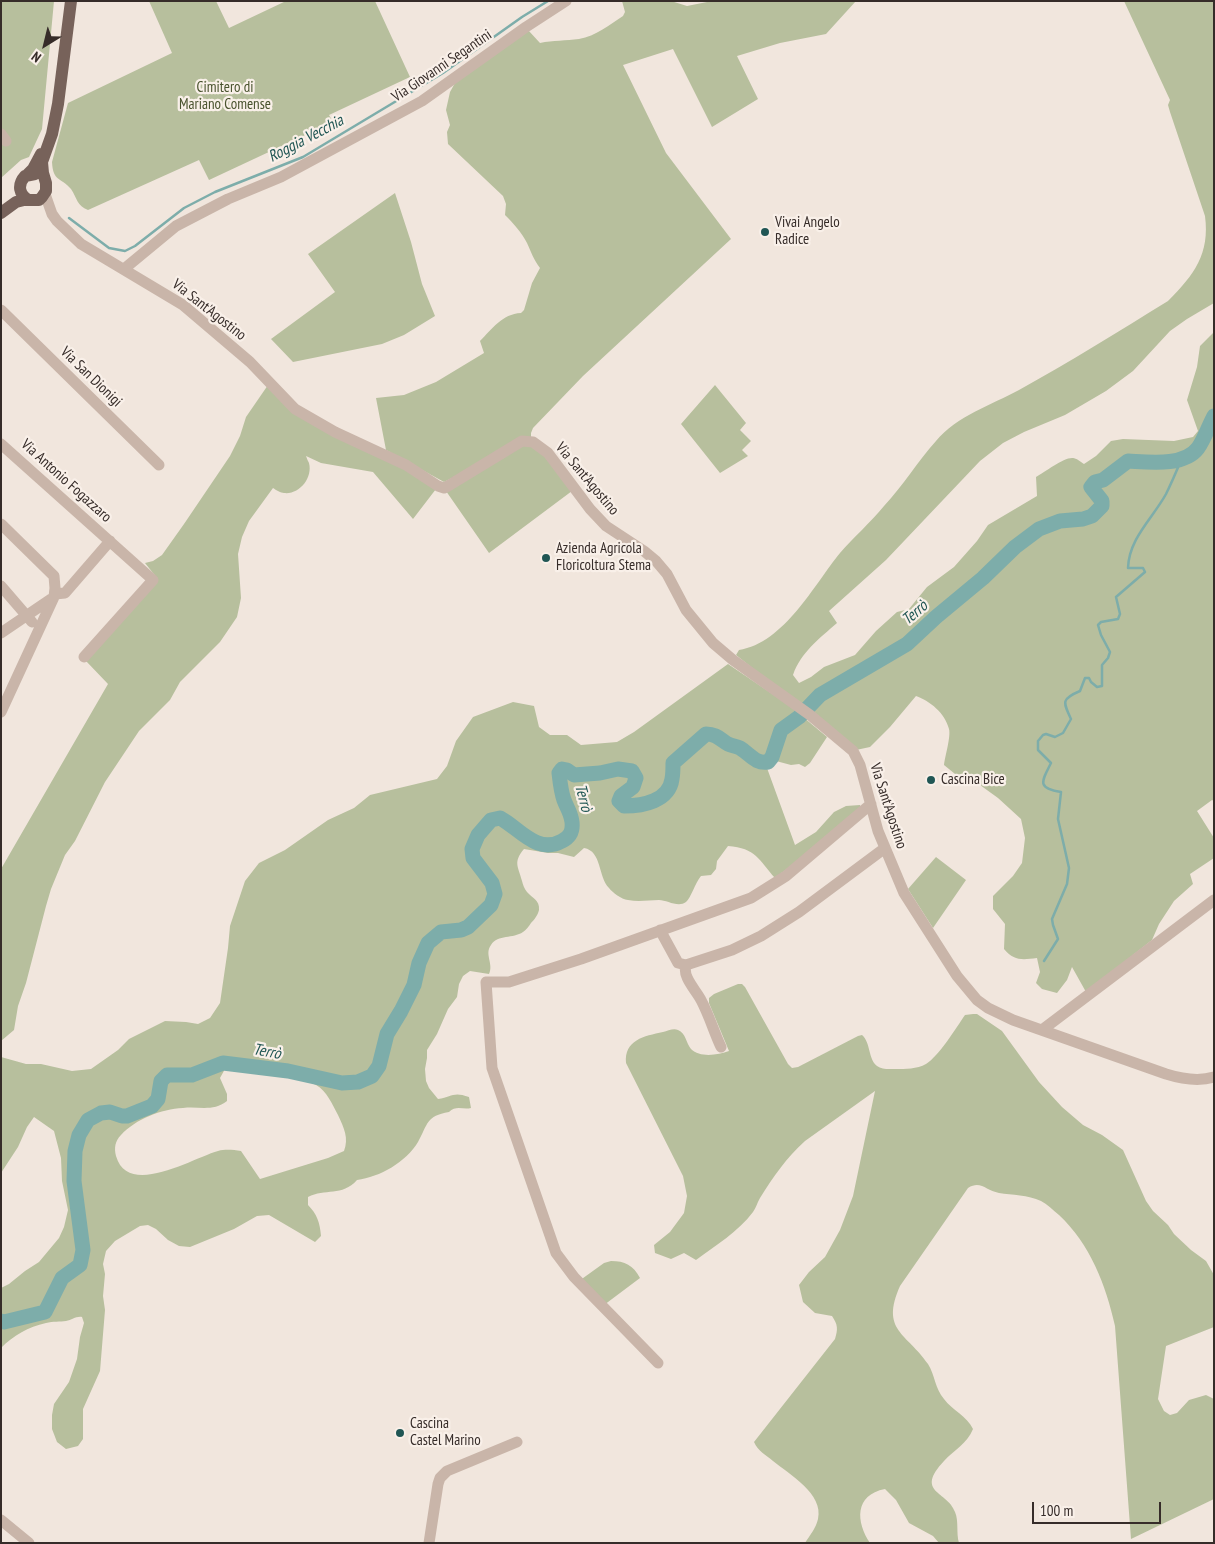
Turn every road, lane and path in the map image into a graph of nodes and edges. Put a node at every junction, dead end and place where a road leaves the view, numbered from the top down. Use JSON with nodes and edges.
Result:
{"nodes":[{"id":1,"x":66,"y":1,"type":"edge"},
{"id":2,"x":71,"y":1,"type":"edge"},
{"id":3,"x":566,"y":1,"type":"edge"},
{"id":4,"x":28,"y":174,"type":"junction"},
{"id":5,"x":44,"y":179,"type":"junction"},
{"id":6,"x":20,"y":186,"type":"junction"},
{"id":7,"x":36,"y":198,"type":"junction"},
{"id":8,"x":1,"y":206,"type":"edge"},
{"id":9,"x":1,"y":213,"type":"edge"},
{"id":10,"x":124,"y":269,"type":"junction"},
{"id":11,"x":1,"y":310,"type":"edge"},
{"id":12,"x":1,"y":444,"type":"edge"},
{"id":13,"x":159,"y":465,"type":"dead end"},
{"id":14,"x":1,"y":524,"type":"edge"},
{"id":15,"x":110,"y":541,"type":"junction"},
{"id":16,"x":1,"y":586,"type":"edge"},
{"id":17,"x":54,"y":596,"type":"junction"},
{"id":18,"x":27,"y":617,"type":"junction"},
{"id":19,"x":38,"y":629,"type":"junction"},
{"id":20,"x":1,"y":634,"type":"edge"},
{"id":21,"x":84,"y":657,"type":"dead end"},
{"id":22,"x":1,"y":712,"type":"edge"},
{"id":23,"x":871,"y":804,"type":"junction"},
{"id":24,"x":885,"y":848,"type":"junction"},
{"id":25,"x":1214,"y":900,"type":"edge"},
{"id":26,"x":660,"y":930,"type":"junction"},
{"id":27,"x":686,"y":965,"type":"junction"},
{"id":28,"x":1042,"y":1030,"type":"junction"},
{"id":29,"x":721,"y":1047,"type":"dead end"},
{"id":30,"x":1214,"y":1077,"type":"edge"},
{"id":31,"x":658,"y":1363,"type":"dead end"},
{"id":32,"x":517,"y":1442,"type":"dead end"},
{"id":33,"x":1,"y":1520,"type":"edge"},
{"id":34,"x":29,"y":1543,"type":"edge"},
{"id":35,"x":429,"y":1543,"type":"edge"}],
"edges":[{"from":1,"to":4,"type":"main road"},
{"from":2,"to":5,"type":"main road"},
{"from":3,"to":10,"type":"street","name":"Via Giovanni Segantini"},
{"from":4,"to":5,"type":"main road"},
{"from":4,"to":6,"type":"main road"},
{"from":5,"to":7,"type":"main road"},
{"from":6,"to":7,"type":"main road"},
{"from":6,"to":8,"type":"main road"},
{"from":7,"to":9,"type":"main road"},
{"from":7,"to":10,"type":"street","name":"Via Sant'Agostino"},
{"from":10,"to":23,"type":"street","name":"Via Sant'Agostino"},
{"from":11,"to":13,"type":"street","name":"Via San Dionigi"},
{"from":12,"to":15,"type":"street","name":"Via Antonio Fogazzaro"},
{"from":14,"to":17,"type":"street"},
{"from":15,"to":17,"type":"street","name":"Via Antonio Fogazzaro"},
{"from":15,"to":21,"type":"street","name":"Via Antonio Fogazzaro"},
{"from":16,"to":18,"type":"street"},
{"from":17,"to":18,"type":"street","name":"Via Antonio Fogazzaro"},
{"from":17,"to":19,"type":"street"},
{"from":18,"to":19,"type":"street"},
{"from":18,"to":20,"type":"street","name":"Via Antonio Fogazzaro"},
{"from":19,"to":22,"type":"street"},
{"from":23,"to":24,"type":"street","name":"Via Sant'Agostino"},
{"from":23,"to":26,"type":"street"},
{"from":24,"to":27,"type":"street"},
{"from":24,"to":28,"type":"street","name":"Via Sant'Agostino"},
{"from":25,"to":28,"type":"street"},
{"from":26,"to":27,"type":"street"},
{"from":26,"to":31,"type":"street"},
{"from":27,"to":29,"type":"street"},
{"from":28,"to":30,"type":"street","name":"Via Sant'Agostino"},
{"from":32,"to":35,"type":"street"},
{"from":33,"to":34,"type":"street"}]}
